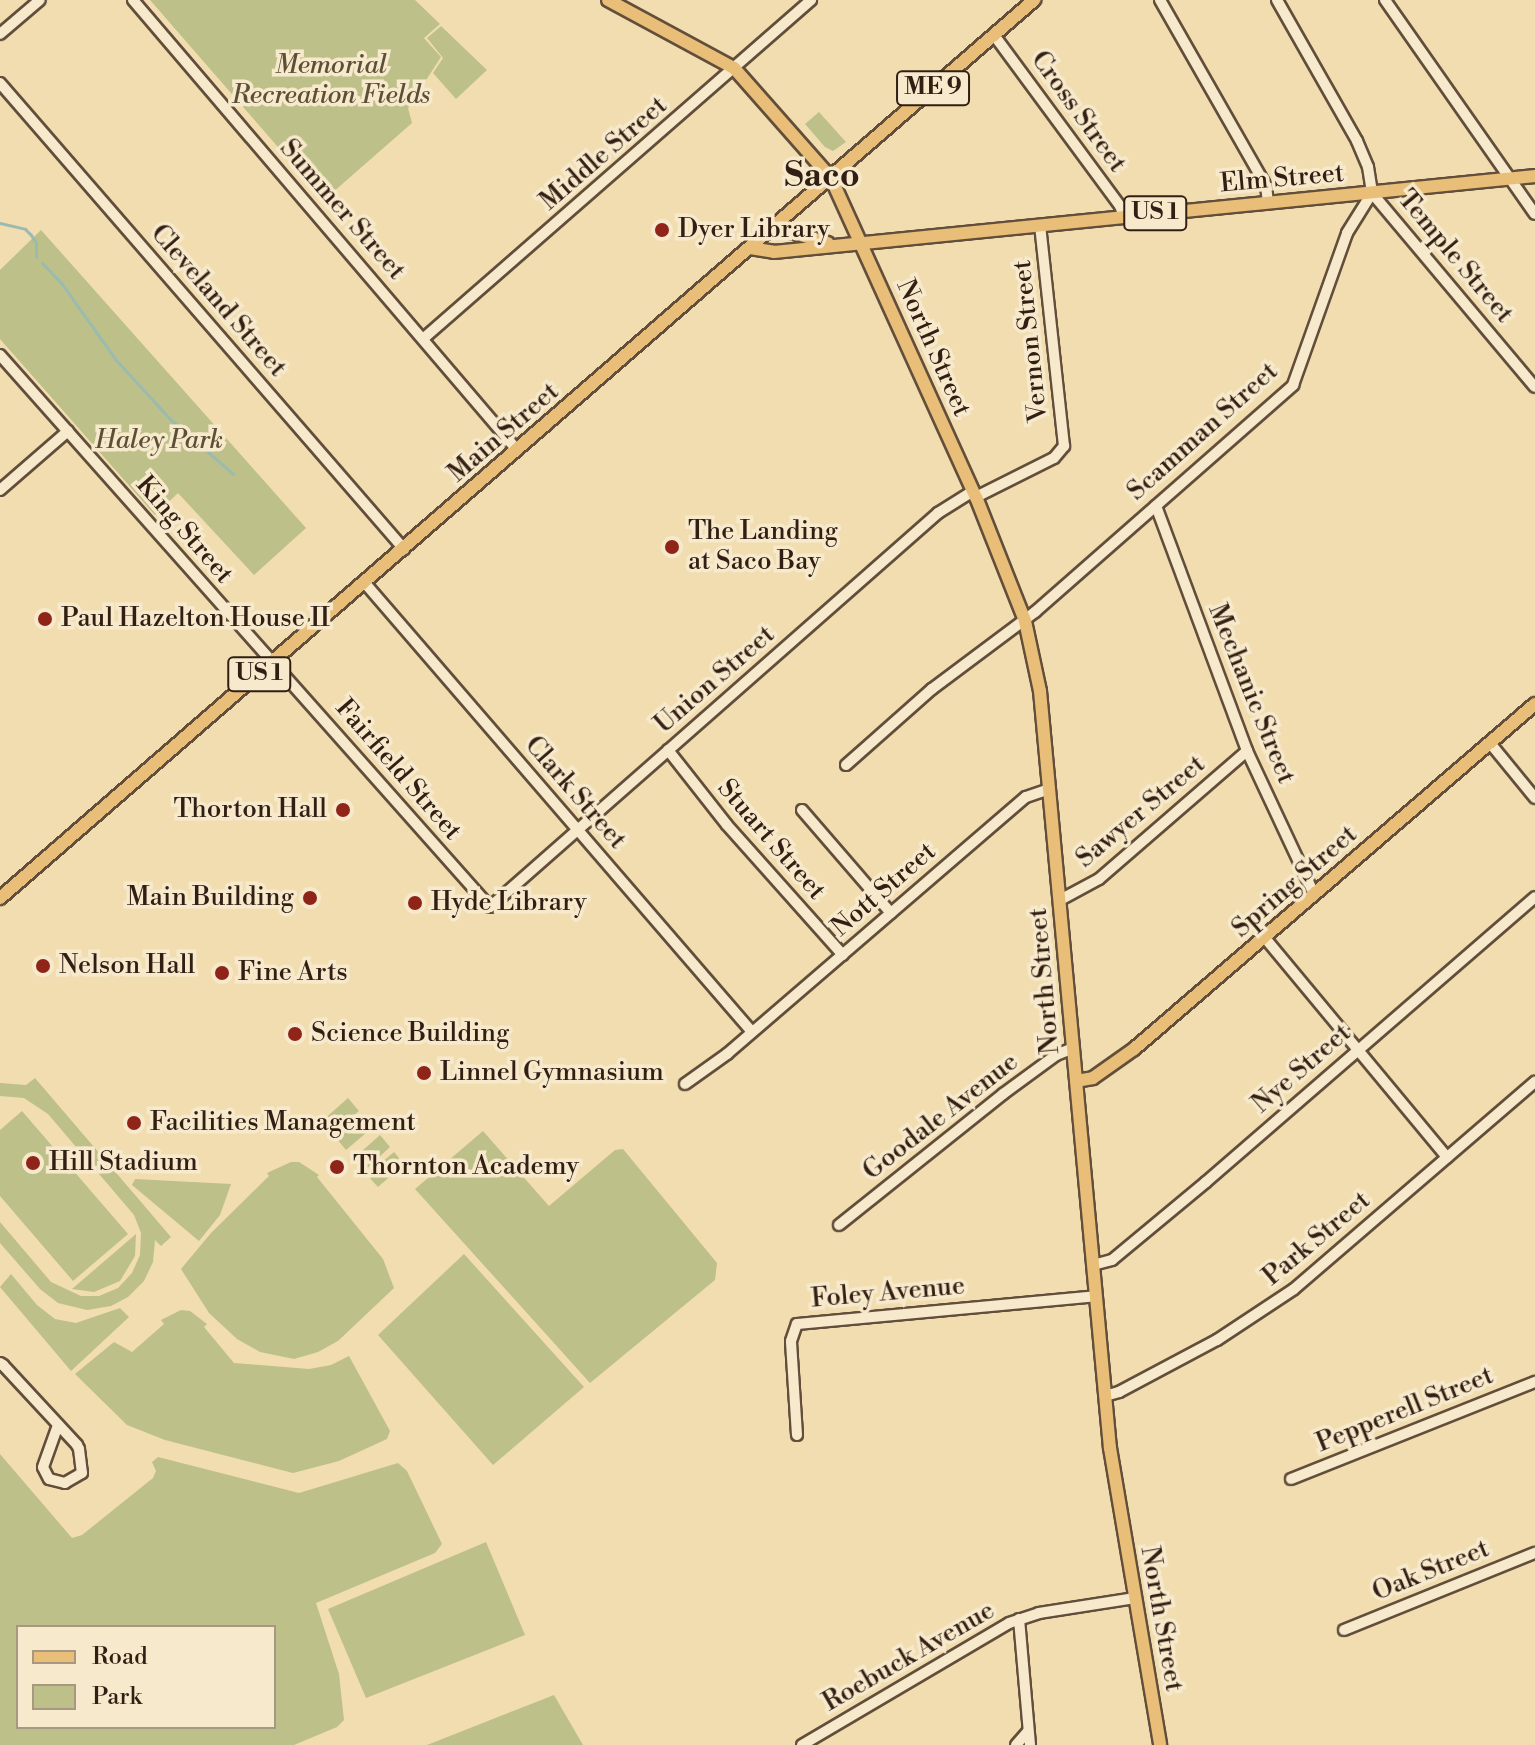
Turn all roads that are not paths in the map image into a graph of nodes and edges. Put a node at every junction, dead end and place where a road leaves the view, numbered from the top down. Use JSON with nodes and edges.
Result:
{"nodes":[{"id":1,"x":40,"y":0,"type":"edge"},
{"id":2,"x":133,"y":0,"type":"edge"},
{"id":3,"x":608,"y":0,"type":"edge"},
{"id":4,"x":811,"y":0,"type":"edge"},
{"id":5,"x":1034,"y":0,"type":"edge"},
{"id":6,"x":1160,"y":0,"type":"edge"},
{"id":7,"x":1277,"y":0,"type":"edge"},
{"id":8,"x":1385,"y":0,"type":"edge"},
{"id":9,"x":0,"y":34,"type":"edge"},
{"id":10,"x":994,"y":35,"type":"junction"},
{"id":11,"x":734,"y":68,"type":"junction"},
{"id":12,"x":0,"y":83,"type":"edge"},
{"id":13,"x":1535,"y":176,"type":"edge"},
{"id":14,"x":831,"y":178,"type":"junction"},
{"id":15,"x":1511,"y":179,"type":"junction"},
{"id":16,"x":1372,"y":193,"type":"junction"},
{"id":17,"x":1268,"y":202,"type":"junction"},
{"id":18,"x":1535,"y":214,"type":"edge"},
{"id":19,"x":1124,"y":216,"type":"junction"},
{"id":20,"x":1040,"y":225,"type":"junction"},
{"id":21,"x":774,"y":227,"type":"junction"},
{"id":22,"x":861,"y":244,"type":"junction"},
{"id":23,"x":843,"y":246,"type":"junction"},
{"id":24,"x":750,"y":248,"type":"junction"},
{"id":25,"x":424,"y":338,"type":"junction"},
{"id":26,"x":0,"y":355,"type":"edge"},
{"id":27,"x":1535,"y":387,"type":"edge"},
{"id":28,"x":68,"y":431,"type":"junction"},
{"id":29,"x":517,"y":450,"type":"junction"},
{"id":30,"x":0,"y":490,"type":"edge"},
{"id":31,"x":975,"y":494,"type":"junction"},
{"id":32,"x":1156,"y":506,"type":"junction"},
{"id":33,"x":404,"y":549,"type":"junction"},
{"id":34,"x":364,"y":582,"type":"junction"},
{"id":35,"x":1025,"y":621,"type":"junction"},
{"id":36,"x":272,"y":663,"type":"junction"},
{"id":37,"x":1535,"y":704,"type":"edge"},
{"id":38,"x":1490,"y":743,"type":"junction"},
{"id":39,"x":668,"y":750,"type":"junction"},
{"id":40,"x":1247,"y":751,"type":"junction"},
{"id":41,"x":846,"y":765,"type":"dead end"},
{"id":42,"x":1049,"y":789,"type":"junction"},
{"id":43,"x":1535,"y":798,"type":"edge"},
{"id":44,"x":802,"y":810,"type":"dead end"},
{"id":45,"x":578,"y":829,"type":"junction"},
{"id":46,"x":2,"y":892,"type":"edge"},
{"id":47,"x":1314,"y":894,"type":"junction"},
{"id":48,"x":1535,"y":897,"type":"edge"},
{"id":49,"x":1060,"y":900,"type":"junction"},
{"id":50,"x":490,"y":907,"type":"joint"},
{"id":51,"x":891,"y":913,"type":"junction"},
{"id":52,"x":1265,"y":938,"type":"junction"},
{"id":53,"x":843,"y":955,"type":"junction"},
{"id":54,"x":752,"y":1032,"type":"junction"},
{"id":55,"x":1073,"y":1048,"type":"junction"},
{"id":56,"x":1357,"y":1050,"type":"junction"},
{"id":57,"x":1076,"y":1081,"type":"junction"},
{"id":58,"x":1535,"y":1082,"type":"edge"},
{"id":59,"x":685,"y":1084,"type":"dead end"},
{"id":60,"x":1447,"y":1157,"type":"junction"},
{"id":61,"x":839,"y":1225,"type":"dead end"},
{"id":62,"x":1093,"y":1265,"type":"junction"},
{"id":63,"x":1096,"y":1296,"type":"junction"},
{"id":64,"x":0,"y":1363,"type":"edge"},
{"id":65,"x":1535,"y":1382,"type":"edge"},
{"id":66,"x":1105,"y":1396,"type":"junction"},
{"id":67,"x":58,"y":1425,"type":"junction"},
{"id":68,"x":797,"y":1435,"type":"dead end"},
{"id":69,"x":1291,"y":1479,"type":"dead end"},
{"id":70,"x":1535,"y":1553,"type":"edge"},
{"id":71,"x":1135,"y":1598,"type":"junction"},
{"id":72,"x":1019,"y":1619,"type":"junction"},
{"id":73,"x":1344,"y":1630,"type":"dead end"},
{"id":74,"x":1029,"y":1729,"type":"junction"},
{"id":75,"x":802,"y":1745,"type":"edge"},
{"id":76,"x":1016,"y":1745,"type":"edge"},
{"id":77,"x":1030,"y":1745,"type":"edge"},
{"id":78,"x":1160,"y":1745,"type":"edge"}],
"edges":[{"from":1,"to":9,"type":"street"},
{"from":2,"to":25,"type":"street","name":"Summer Street"},
{"from":3,"to":11,"type":"main road"},
{"from":4,"to":11,"type":"street","name":"Middle Street"},
{"from":5,"to":10,"type":"main road","name":"Main Street","number":"ME 9"},
{"from":6,"to":17,"type":"street"},
{"from":7,"to":16,"type":"street"},
{"from":8,"to":15,"type":"street"},
{"from":10,"to":14,"type":"main road","name":"Main Street","number":"ME 9"},
{"from":10,"to":19,"type":"street","name":"Cross Street"},
{"from":11,"to":14,"type":"main road","name":"North Street"},
{"from":11,"to":25,"type":"street","name":"Middle Street"},
{"from":12,"to":33,"type":"street","name":"Cleveland Street"},
{"from":13,"to":15,"type":"main road","name":"Elm Street","number":"US 1"},
{"from":14,"to":21,"type":"main road","name":"Main Street"},
{"from":14,"to":22,"type":"main road","name":"North Street"},
{"from":15,"to":16,"type":"main road","name":"Elm Street","number":"US 1"},
{"from":15,"to":18,"type":"street"},
{"from":16,"to":17,"type":"main road","name":"Elm Street","number":"US 1"},
{"from":16,"to":27,"type":"street","name":"Temple Street"},
{"from":16,"to":32,"type":"street","name":"Scamman Street"},
{"from":17,"to":19,"type":"main road","name":"Elm Street","number":"US 1"},
{"from":19,"to":20,"type":"main road","name":"Elm Street","number":"US 1"},
{"from":20,"to":22,"type":"main road","name":"Elm Street","number":"US 1"},
{"from":20,"to":31,"type":"street","name":"Vernon Street"},
{"from":21,"to":23,"type":"main road","name":"Elm Street","number":"US 1"},
{"from":21,"to":24,"type":"main road","name":"Main Street","number":"US 1"},
{"from":22,"to":23,"type":"main road","name":"Elm Street","number":"US 1"},
{"from":22,"to":31,"type":"main road","name":"North Street"},
{"from":23,"to":24,"type":"main road","name":"Elm Street","number":"US 1"},
{"from":24,"to":29,"type":"main road","name":"Main Street","number":"US 1"},
{"from":25,"to":29,"type":"street","name":"Summer Street"},
{"from":26,"to":28,"type":"street","name":"King Street"},
{"from":28,"to":30,"type":"street"},
{"from":28,"to":36,"type":"street","name":"King Street"},
{"from":29,"to":33,"type":"main road","name":"Main Street","number":"US 1"},
{"from":31,"to":35,"type":"main road","name":"North Street"},
{"from":31,"to":39,"type":"street","name":"Union Street"},
{"from":32,"to":35,"type":"street","name":"Scamman Street"},
{"from":32,"to":40,"type":"street","name":"Mechanic Street"},
{"from":33,"to":34,"type":"main road","name":"Main Street","number":"US 1"},
{"from":34,"to":36,"type":"main road","name":"Main Street","number":"US 1"},
{"from":34,"to":45,"type":"street","name":"Clark Street"},
{"from":35,"to":41,"type":"street","name":"Scamman Street"},
{"from":35,"to":42,"type":"main road","name":"North Street"},
{"from":36,"to":46,"type":"main road","name":"Main Street","number":"US 1"},
{"from":36,"to":50,"type":"street","name":"Fairfield Street"},
{"from":37,"to":38,"type":"main road","name":"Spring Street"},
{"from":38,"to":43,"type":"street"},
{"from":38,"to":47,"type":"main road","name":"Spring Street"},
{"from":39,"to":45,"type":"street","name":"Union Street"},
{"from":39,"to":53,"type":"street","name":"Stuart Street"},
{"from":40,"to":47,"type":"street","name":"Mechanic Street"},
{"from":40,"to":49,"type":"street","name":"Sawyer Street"},
{"from":42,"to":49,"type":"main road","name":"North Street"},
{"from":42,"to":51,"type":"street","name":"Nott Street"},
{"from":44,"to":51,"type":"street"},
{"from":45,"to":50,"type":"street","name":"Union Street"},
{"from":45,"to":54,"type":"street","name":"Clark Street"},
{"from":47,"to":52,"type":"main road","name":"Spring Street"},
{"from":48,"to":56,"type":"street","name":"Nye Street"},
{"from":49,"to":55,"type":"main road","name":"North Street"},
{"from":51,"to":53,"type":"street","name":"Nott Street"},
{"from":52,"to":56,"type":"street"},
{"from":52,"to":57,"type":"main road","name":"Spring Street"},
{"from":53,"to":54,"type":"street","name":"Nott Street"},
{"from":54,"to":59,"type":"street","name":"Nott Street"},
{"from":55,"to":57,"type":"main road","name":"North Street"},
{"from":55,"to":61,"type":"street","name":"Goodale Avenue"},
{"from":56,"to":60,"type":"street"},
{"from":56,"to":62,"type":"street","name":"Nye Street"},
{"from":57,"to":62,"type":"main road","name":"North Street"},
{"from":58,"to":60,"type":"street","name":"Park Street"},
{"from":60,"to":66,"type":"street","name":"Park Street"},
{"from":62,"to":63,"type":"main road","name":"North Street"},
{"from":63,"to":66,"type":"main road","name":"North Street"},
{"from":63,"to":68,"type":"street","name":"Foley Avenue"},
{"from":64,"to":67,"type":"street"},
{"from":65,"to":69,"type":"street","name":"Pepperell Street"},
{"from":66,"to":71,"type":"main road","name":"North Street"},
{"from":67,"to":67,"type":"street"},
{"from":70,"to":73,"type":"street","name":"Oak Street"},
{"from":71,"to":72,"type":"street","name":"Roebuck Avenue"},
{"from":71,"to":78,"type":"main road","name":"North Street"},
{"from":72,"to":74,"type":"street"},
{"from":72,"to":75,"type":"street","name":"Roebuck Avenue"},
{"from":74,"to":76,"type":"street"},
{"from":74,"to":77,"type":"street"}]}
